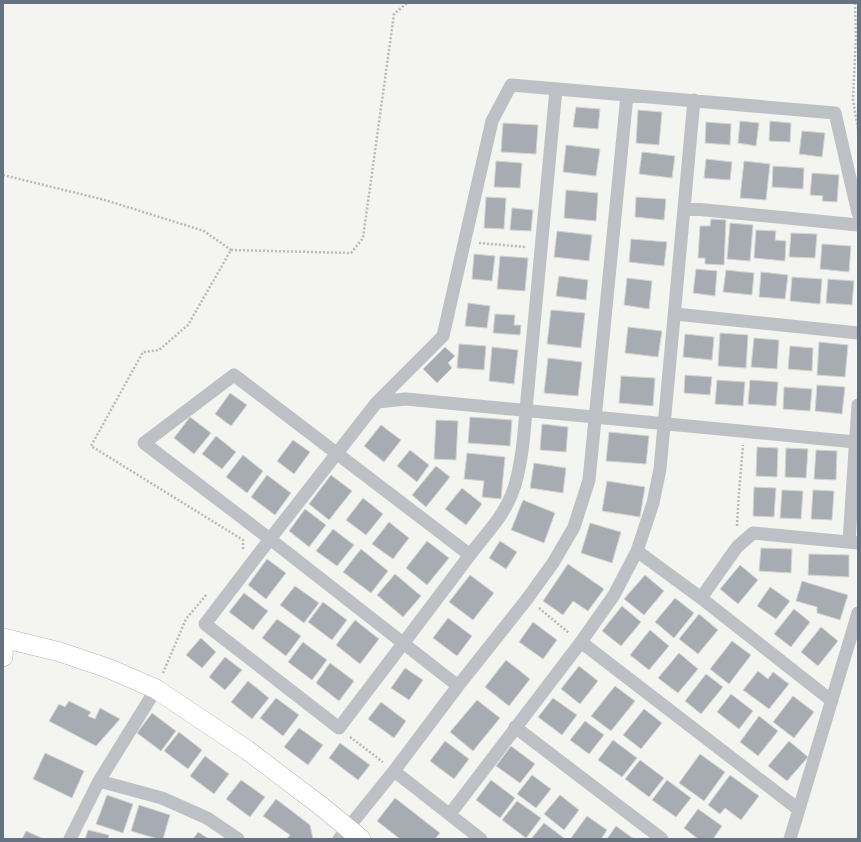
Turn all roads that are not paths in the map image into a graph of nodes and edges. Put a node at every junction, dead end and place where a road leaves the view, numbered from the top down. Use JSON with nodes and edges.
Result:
{"nodes":[{"id":1,"x":556,"y":89,"type":"junction"},
{"id":2,"x":627,"y":96,"type":"junction"},
{"id":3,"x":694,"y":100,"type":"junction"},
{"id":4,"x":685,"y":208,"type":"junction"},
{"id":5,"x":858,"y":213,"type":"edge"},
{"id":6,"x":858,"y":225,"type":"edge"},
{"id":7,"x":675,"y":314,"type":"junction"},
{"id":8,"x":858,"y":333,"type":"edge"},
{"id":9,"x":378,"y":402,"type":"junction"},
{"id":10,"x":858,"y":405,"type":"edge"},
{"id":11,"x":526,"y":410,"type":"junction"},
{"id":12,"x":596,"y":417,"type":"junction"},
{"id":13,"x":664,"y":424,"type":"junction"},
{"id":14,"x":854,"y":442,"type":"junction"},
{"id":15,"x":337,"y":454,"type":"junction"},
{"id":16,"x":270,"y":539,"type":"junction"},
{"id":17,"x":853,"y":543,"type":"edge"},
{"id":18,"x":637,"y":551,"type":"junction"},
{"id":19,"x":470,"y":555,"type":"junction"},
{"id":20,"x":701,"y":598,"type":"junction"},
{"id":21,"x":858,"y":613,"type":"edge"},
{"id":22,"x":4,"y":638,"type":"edge"},
{"id":23,"x":581,"y":642,"type":"junction"},
{"id":24,"x":403,"y":644,"type":"junction"},
{"id":25,"x":3,"y":657,"type":"edge"},
{"id":26,"x":458,"y":686,"type":"junction"},
{"id":27,"x":156,"y":689,"type":"junction"},
{"id":28,"x":832,"y":701,"type":"junction"},
{"id":29,"x":515,"y":727,"type":"junction"},
{"id":30,"x":394,"y":770,"type":"junction"},
{"id":31,"x":99,"y":781,"type":"junction"},
{"id":32,"x":798,"y":809,"type":"junction"},
{"id":33,"x":450,"y":814,"type":"junction"},
{"id":34,"x":349,"y":835,"type":"edge"},
{"id":35,"x":70,"y":839,"type":"edge"},
{"id":36,"x":238,"y":839,"type":"edge"},
{"id":37,"x":481,"y":839,"type":"edge"},
{"id":38,"x":662,"y":839,"type":"edge"},
{"id":39,"x":790,"y":839,"type":"edge"}],
"edges":[{"from":1,"to":2,"type":"street"},
{"from":1,"to":9,"type":"street"},
{"from":1,"to":11,"type":"street"},
{"from":2,"to":3,"type":"street"},
{"from":2,"to":12,"type":"street"},
{"from":3,"to":4,"type":"street"},
{"from":3,"to":5,"type":"street"},
{"from":4,"to":6,"type":"street"},
{"from":4,"to":7,"type":"street"},
{"from":7,"to":8,"type":"street"},
{"from":7,"to":13,"type":"street"},
{"from":9,"to":11,"type":"street"},
{"from":9,"to":15,"type":"street"},
{"from":10,"to":14,"type":"street"},
{"from":11,"to":12,"type":"street"},
{"from":11,"to":19,"type":"street"},
{"from":12,"to":13,"type":"street"},
{"from":12,"to":26,"type":"street"},
{"from":13,"to":14,"type":"street"},
{"from":13,"to":18,"type":"street"},
{"from":14,"to":17,"type":"street"},
{"from":15,"to":16,"type":"street"},
{"from":15,"to":16,"type":"street"},
{"from":15,"to":19,"type":"street"},
{"from":16,"to":24,"type":"street"},
{"from":16,"to":24,"type":"street"},
{"from":17,"to":20,"type":"street"},
{"from":18,"to":20,"type":"street"},
{"from":18,"to":23,"type":"street"},
{"from":19,"to":24,"type":"street"},
{"from":20,"to":28,"type":"street"},
{"from":21,"to":28,"type":"street"},
{"from":22,"to":25,"type":"street"},
{"from":22,"to":27,"type":"street"},
{"from":23,"to":29,"type":"street"},
{"from":23,"to":32,"type":"street"},
{"from":24,"to":26,"type":"street"},
{"from":26,"to":30,"type":"street"},
{"from":27,"to":31,"type":"street"},
{"from":27,"to":34,"type":"street"},
{"from":28,"to":32,"type":"street"},
{"from":29,"to":33,"type":"street"},
{"from":29,"to":38,"type":"street"},
{"from":30,"to":33,"type":"street"},
{"from":30,"to":34,"type":"street"},
{"from":31,"to":35,"type":"street"},
{"from":31,"to":36,"type":"street"},
{"from":32,"to":39,"type":"street"},
{"from":33,"to":37,"type":"street"}]}
